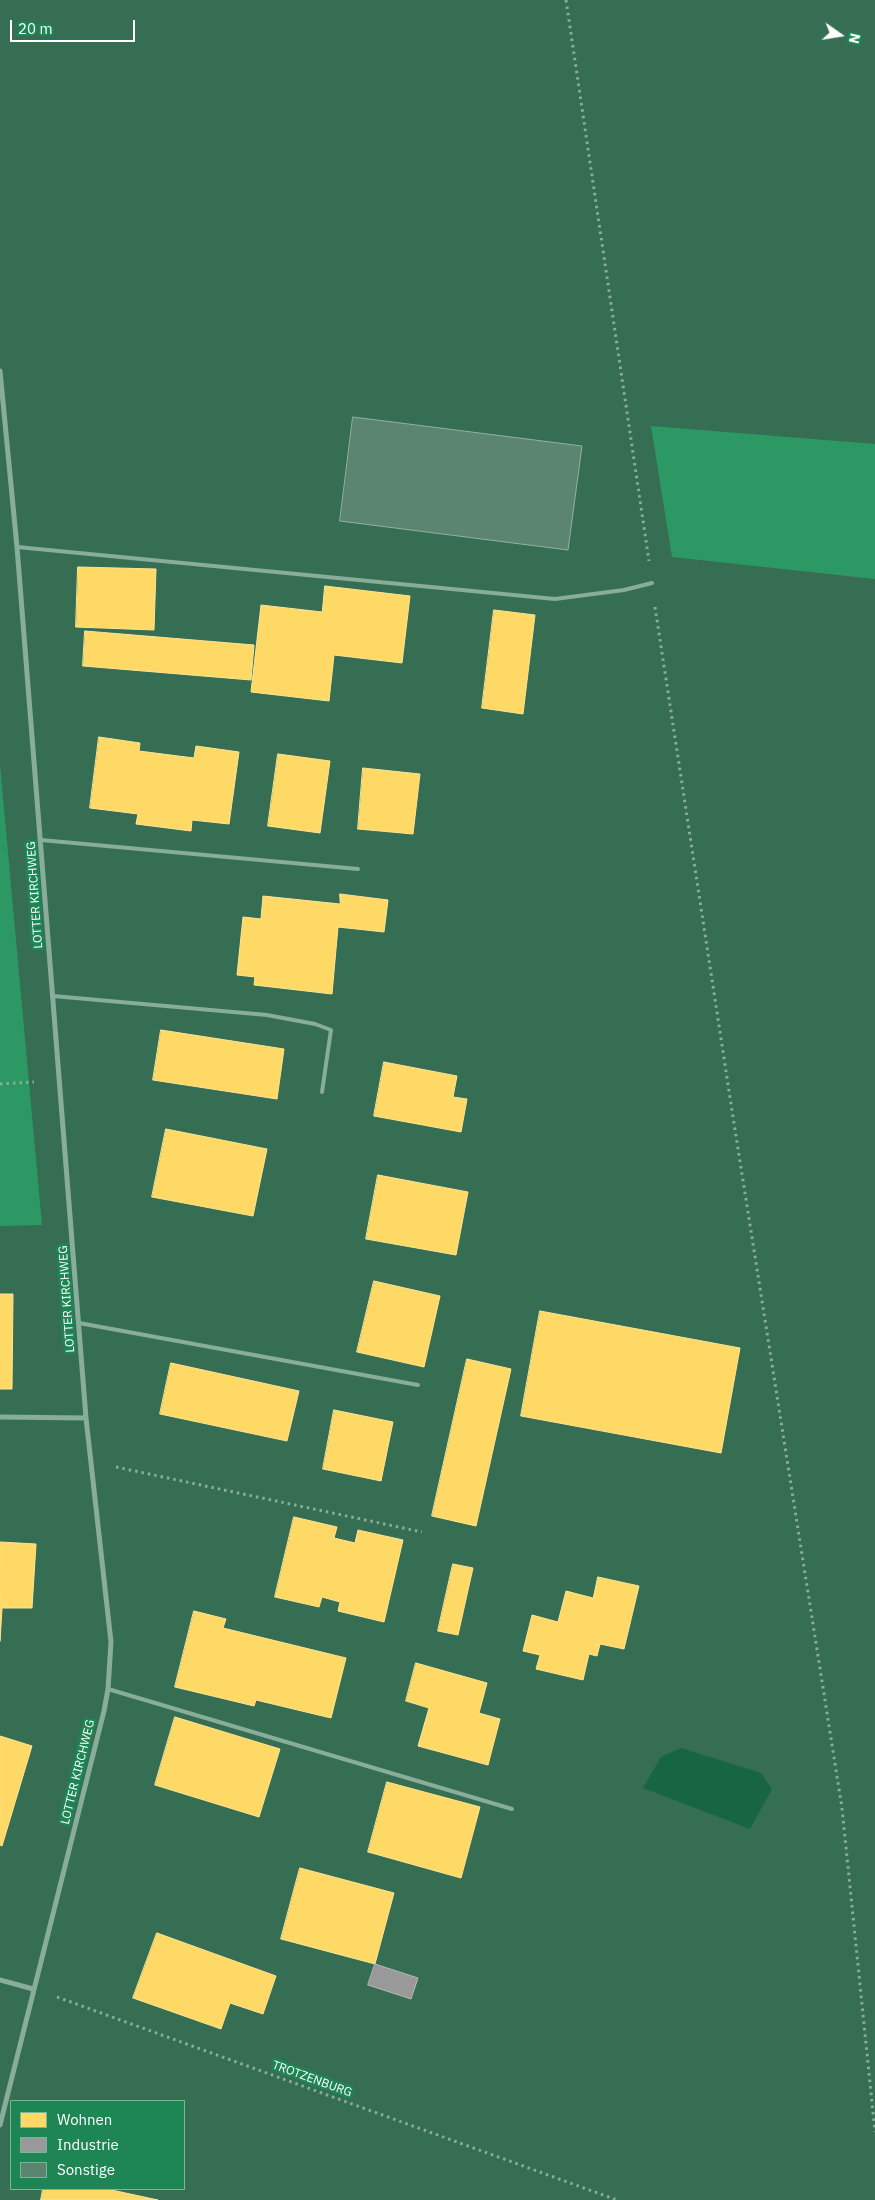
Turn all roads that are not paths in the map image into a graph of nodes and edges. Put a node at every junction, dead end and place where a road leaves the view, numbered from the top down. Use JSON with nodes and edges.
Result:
{"nodes":[{"id":1,"x":0,"y":371,"type":"edge"},
{"id":2,"x":17,"y":547,"type":"junction"},
{"id":3,"x":652,"y":583,"type":"road end"},
{"id":4,"x":41,"y":840,"type":"junction"},
{"id":5,"x":358,"y":869,"type":"dead end"},
{"id":6,"x":53,"y":996,"type":"junction"},
{"id":7,"x":322,"y":1092,"type":"dead end"},
{"id":8,"x":79,"y":1323,"type":"junction"},
{"id":9,"x":418,"y":1385,"type":"dead end"},
{"id":10,"x":0,"y":1417,"type":"edge"},
{"id":11,"x":86,"y":1418,"type":"junction"},
{"id":12,"x":108,"y":1690,"type":"junction"},
{"id":13,"x":512,"y":1809,"type":"dead end"},
{"id":14,"x":0,"y":1980,"type":"edge"},
{"id":15,"x":33,"y":1989,"type":"junction"},
{"id":16,"x":0,"y":2125,"type":"edge"}],
"edges":[{"from":1,"to":2,"type":"street","name":"LOTTER KIRCHWEG"},
{"from":2,"to":3,"type":"lane"},
{"from":2,"to":4,"type":"street","name":"LOTTER KIRCHWEG"},
{"from":4,"to":5,"type":"lane"},
{"from":4,"to":6,"type":"street","name":"LOTTER KIRCHWEG"},
{"from":6,"to":7,"type":"lane"},
{"from":6,"to":8,"type":"street","name":"LOTTER KIRCHWEG"},
{"from":8,"to":9,"type":"lane"},
{"from":8,"to":11,"type":"street","name":"LOTTER KIRCHWEG"},
{"from":10,"to":11,"type":"street"},
{"from":11,"to":12,"type":"street","name":"LOTTER KIRCHWEG"},
{"from":12,"to":13,"type":"lane"},
{"from":12,"to":15,"type":"street","name":"LOTTER KIRCHWEG"},
{"from":14,"to":15,"type":"street"},
{"from":15,"to":16,"type":"street","name":"LOTTER KIRCHWEG"}]}
